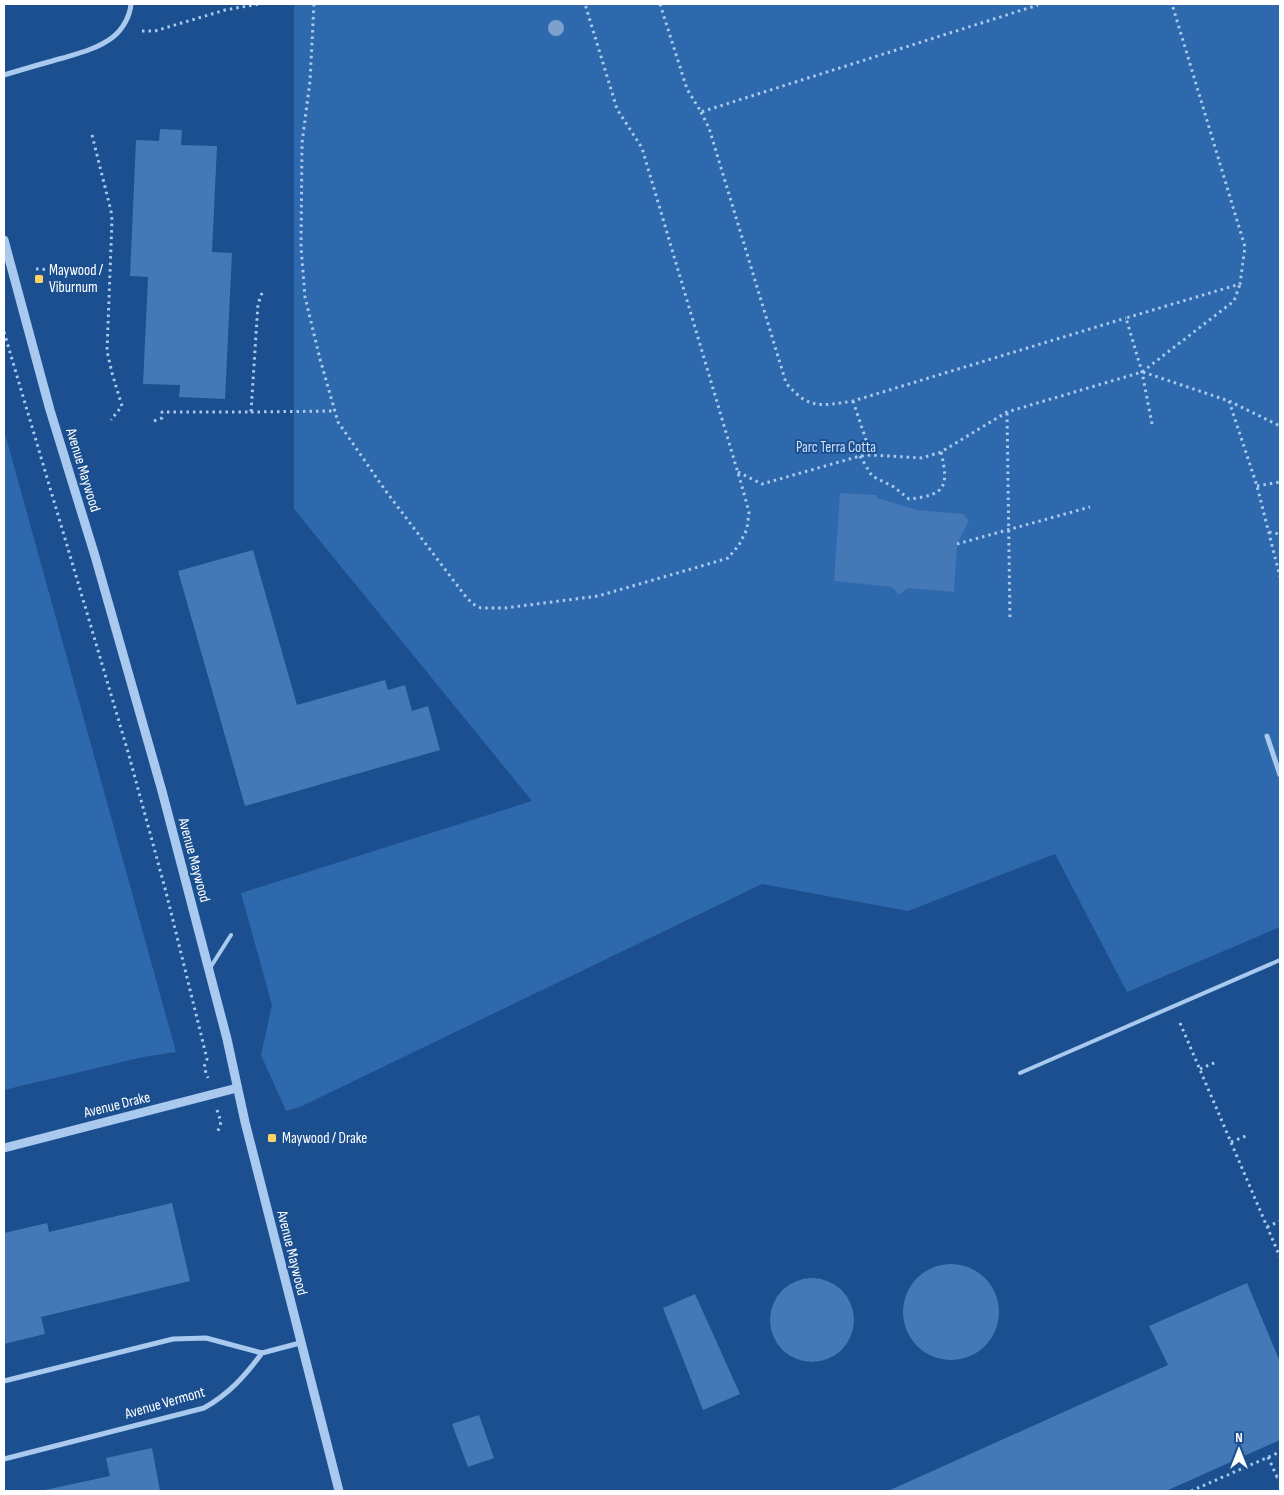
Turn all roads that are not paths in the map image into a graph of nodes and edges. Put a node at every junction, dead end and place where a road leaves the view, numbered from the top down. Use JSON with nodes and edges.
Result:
{"nodes":[{"id":1,"x":131,"y":4,"type":"edge"},
{"id":2,"x":4,"y":75,"type":"edge"},
{"id":3,"x":4,"y":241,"type":"edge"},
{"id":4,"x":1267,"y":736,"type":"dead end"},
{"id":5,"x":1280,"y":775,"type":"edge"},
{"id":6,"x":231,"y":935,"type":"dead end"},
{"id":7,"x":1280,"y":960,"type":"edge"},
{"id":8,"x":209,"y":970,"type":"junction"},
{"id":9,"x":1020,"y":1073,"type":"dead end"},
{"id":10,"x":237,"y":1088,"type":"junction"},
{"id":11,"x":4,"y":1148,"type":"edge"},
{"id":12,"x":300,"y":1343,"type":"junction"},
{"id":13,"x":262,"y":1353,"type":"junction"},
{"id":14,"x":4,"y":1381,"type":"edge"},
{"id":15,"x":4,"y":1459,"type":"edge"},
{"id":16,"x":339,"y":1491,"type":"edge"}],
"edges":[{"from":1,"to":2,"type":"street"},
{"from":3,"to":8,"type":"street","name":"Avenue Maywood"},
{"from":4,"to":5,"type":"street"},
{"from":6,"to":8,"type":"lane"},
{"from":7,"to":9,"type":"lane"},
{"from":8,"to":10,"type":"street","name":"Avenue Maywood"},
{"from":10,"to":11,"type":"street","name":"Avenue Drake"},
{"from":10,"to":12,"type":"street","name":"Avenue Maywood"},
{"from":12,"to":13,"type":"street"},
{"from":12,"to":16,"type":"street","name":"Avenue Maywood"},
{"from":13,"to":14,"type":"street"},
{"from":13,"to":15,"type":"street","name":"Avenue Vermont"}]}
